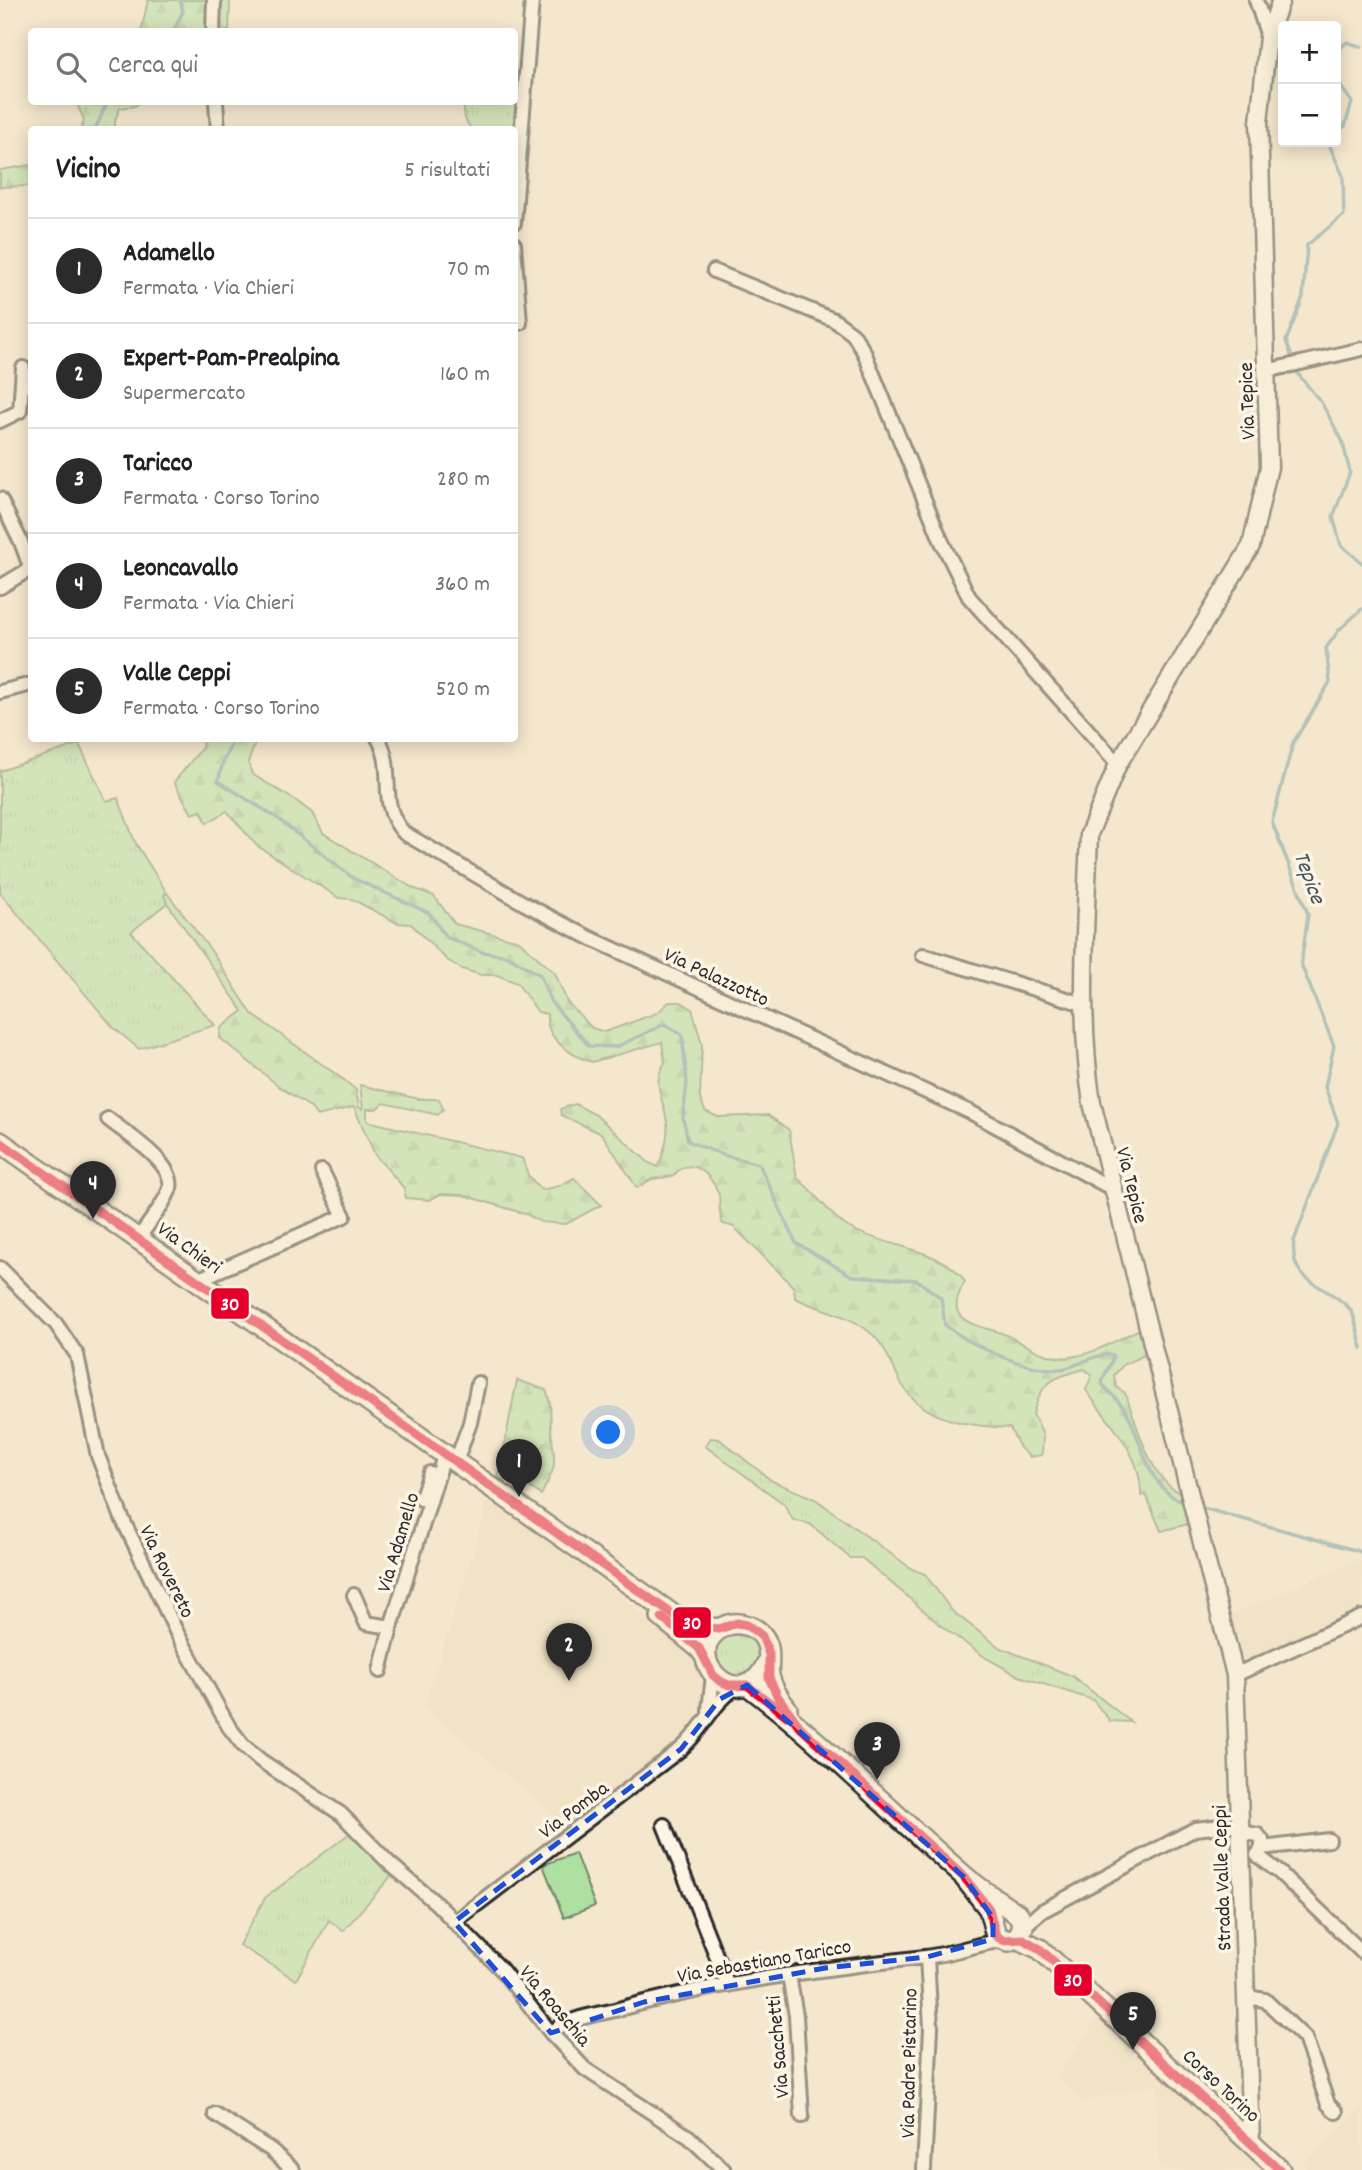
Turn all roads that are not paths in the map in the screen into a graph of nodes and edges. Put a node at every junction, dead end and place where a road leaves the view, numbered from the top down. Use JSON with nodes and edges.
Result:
{"nodes":[{"id":1,"x":214,"y":0,"type":"edge"},
{"id":2,"x":532,"y":0,"type":"edge"},
{"id":3,"x":1256,"y":0,"type":"edge"},
{"id":4,"x":1281,"y":0,"type":"edge"},
{"id":5,"x":214,"y":28,"type":"edge"},
{"id":6,"x":1268,"y":37,"type":"junction"},
{"id":7,"x":216,"y":105,"type":"edge"},
{"id":8,"x":218,"y":126,"type":"edge"},
{"id":9,"x":518,"y":173,"type":"edge"},
{"id":10,"x":714,"y":271,"type":"dead end"},
{"id":11,"x":518,"y":297,"type":"edge"},
{"id":12,"x":520,"y":323,"type":"dead end"},
{"id":13,"x":1362,"y":349,"type":"edge"},
{"id":14,"x":23,"y":368,"type":"dead end"},
{"id":15,"x":1266,"y":371,"type":"junction"},
{"id":16,"x":0,"y":421,"type":"edge"},
{"id":17,"x":0,"y":499,"type":"edge"},
{"id":18,"x":28,"y":562,"type":"edge"},
{"id":19,"x":28,"y":573,"type":"edge"},
{"id":20,"x":0,"y":587,"type":"edge"},
{"id":21,"x":28,"y":685,"type":"edge"},
{"id":22,"x":0,"y":692,"type":"edge"},
{"id":23,"x":380,"y":742,"type":"edge"},
{"id":24,"x":1118,"y":764,"type":"junction"},
{"id":25,"x":923,"y":955,"type":"dead end"},
{"id":26,"x":1083,"y":1004,"type":"junction"},
{"id":27,"x":108,"y":1119,"type":"dead end"},
{"id":28,"x":0,"y":1142,"type":"edge"},
{"id":29,"x":321,"y":1171,"type":"dead end"},
{"id":30,"x":1111,"y":1188,"type":"junction"},
{"id":31,"x":139,"y":1238,"type":"junction"},
{"id":32,"x":0,"y":1268,"type":"edge"},
{"id":33,"x":197,"y":1280,"type":"junction"},
{"id":34,"x":478,"y":1383,"type":"dead end"},
{"id":35,"x":446,"y":1463,"type":"junction"},
{"id":36,"x":480,"y":1481,"type":"junction"},
{"id":37,"x":421,"y":1499,"type":"dead end"},
{"id":38,"x":354,"y":1595,"type":"dead end"},
{"id":39,"x":1218,"y":1613,"type":"joint"},
{"id":40,"x":1362,"y":1617,"type":"edge"},
{"id":41,"x":391,"y":1627,"type":"junction"},
{"id":42,"x":719,"y":1629,"type":"junction"},
{"id":43,"x":768,"y":1663,"type":"junction"},
{"id":44,"x":709,"y":1666,"type":"junction"},
{"id":45,"x":380,"y":1671,"type":"dead end"},
{"id":46,"x":1235,"y":1675,"type":"junction"},
{"id":47,"x":743,"y":1685,"type":"junction"},
{"id":48,"x":706,"y":1717,"type":"junction"},
{"id":49,"x":800,"y":1727,"type":"junction"},
{"id":50,"x":664,"y":1825,"type":"dead end"},
{"id":51,"x":1240,"y":1828,"type":"junction"},
{"id":52,"x":1329,"y":1840,"type":"dead end"},
{"id":53,"x":373,"y":1846,"type":"joint"},
{"id":54,"x":1253,"y":1855,"type":"junction"},
{"id":55,"x":454,"y":1922,"type":"junction"},
{"id":56,"x":1007,"y":1928,"type":"junction"},
{"id":57,"x":1362,"y":1952,"type":"edge"},
{"id":58,"x":927,"y":1957,"type":"junction"},
{"id":59,"x":789,"y":1975,"type":"junction"},
{"id":60,"x":728,"y":1985,"type":"junction"},
{"id":61,"x":1247,"y":1997,"type":"junction"},
{"id":62,"x":551,"y":2033,"type":"junction"},
{"id":63,"x":1336,"y":2112,"type":"dead end"},
{"id":64,"x":215,"y":2114,"type":"dead end"},
{"id":65,"x":802,"y":2116,"type":"dead end"},
{"id":66,"x":1251,"y":2143,"type":"junction"},
{"id":67,"x":293,"y":2170,"type":"edge"},
{"id":68,"x":724,"y":2170,"type":"edge"},
{"id":69,"x":924,"y":2170,"type":"edge"},
{"id":70,"x":1280,"y":2170,"type":"edge"}],
"edges":[{"from":1,"to":5,"type":"street"},
{"from":2,"to":9,"type":"street"},
{"from":3,"to":6,"type":"street"},
{"from":4,"to":6,"type":"street","name":"Via Tepice"},
{"from":6,"to":15,"type":"street","name":"Via Tepice"},
{"from":7,"to":8,"type":"street"},
{"from":10,"to":24,"type":"street"},
{"from":11,"to":12,"type":"street"},
{"from":13,"to":15,"type":"street"},
{"from":14,"to":16,"type":"street"},
{"from":15,"to":24,"type":"street","name":"Via Tepice"},
{"from":17,"to":18,"type":"street"},
{"from":19,"to":20,"type":"street"},
{"from":21,"to":22,"type":"street"},
{"from":23,"to":30,"type":"street","name":"Via Palazzotto"},
{"from":24,"to":26,"type":"street","name":"Via Tepice"},
{"from":25,"to":26,"type":"street"},
{"from":26,"to":30,"type":"street","name":"Via Tepice"},
{"from":27,"to":31,"type":"street"},
{"from":28,"to":31,"type":"main road","name":"Via Chieri"},
{"from":29,"to":33,"type":"street"},
{"from":30,"to":39,"type":"street","name":"Via Tepice"},
{"from":31,"to":33,"type":"main road","name":"Via Chieri"},
{"from":32,"to":53,"type":"street","name":"Via Rovereto"},
{"from":33,"to":35,"type":"main road","name":"Via Chieri"},
{"from":34,"to":35,"type":"street"},
{"from":35,"to":36,"type":"main road","name":"Via Chieri"},
{"from":35,"to":37,"type":"street","name":"Via Adamello"},
{"from":35,"to":41,"type":"street","name":"Via Adamello"},
{"from":36,"to":42,"type":"main road","name":"Via Chieri"},
{"from":36,"to":44,"type":"main road","name":"Via Chieri"},
{"from":38,"to":41,"type":"street","name":"Via Adamello"},
{"from":39,"to":46,"type":"street","name":"Strada Valle Ceppi"},
{"from":40,"to":46,"type":"street"},
{"from":41,"to":45,"type":"street","name":"Via Adamello"},
{"from":42,"to":43,"type":"main road","name":"Via Chieri"},
{"from":42,"to":44,"type":"main road"},
{"from":43,"to":47,"type":"main road"},
{"from":43,"to":49,"type":"main road","name":"Via Chieri"},
{"from":44,"to":47,"type":"main road","name":"Via Chieri"},
{"from":44,"to":48,"type":"street","name":"Via Pomba"},
{"from":46,"to":51,"type":"street","name":"Strada Valle Ceppi"},
{"from":47,"to":48,"type":"street","name":"Via Pomba"},
{"from":47,"to":49,"type":"main road","name":"Via Chieri"},
{"from":48,"to":55,"type":"street","name":"Via Pomba"},
{"from":49,"to":56,"type":"main road","name":"Corso Torino"},
{"from":50,"to":60,"type":"street"},
{"from":51,"to":54,"type":"street","name":"Strada Valle Ceppi"},
{"from":51,"to":54,"type":"street"},
{"from":51,"to":56,"type":"street"},
{"from":52,"to":54,"type":"street"},
{"from":53,"to":55,"type":"street","name":"Via Roaschia"},
{"from":54,"to":57,"type":"street"},
{"from":54,"to":61,"type":"street","name":"Strada Valle Ceppi"},
{"from":55,"to":62,"type":"street","name":"Via Roaschia"},
{"from":56,"to":58,"type":"street","name":"Via Sebastiano Taricco"},
{"from":56,"to":66,"type":"main road","name":"Corso Torino"},
{"from":58,"to":59,"type":"street","name":"Via Sebastiano Taricco"},
{"from":58,"to":69,"type":"street","name":"Via Padre Pistarino"},
{"from":59,"to":60,"type":"street","name":"Via Sebastiano Taricco"},
{"from":59,"to":65,"type":"street","name":"Via Sacchetti"},
{"from":60,"to":62,"type":"street","name":"Via Sebastiano Taricco"},
{"from":61,"to":63,"type":"street"},
{"from":61,"to":66,"type":"street","name":"Strada Valle Ceppi"},
{"from":62,"to":68,"type":"street","name":"Via Roaschia"},
{"from":64,"to":67,"type":"street"},
{"from":66,"to":70,"type":"main road","name":"Corso Torino"}]}
